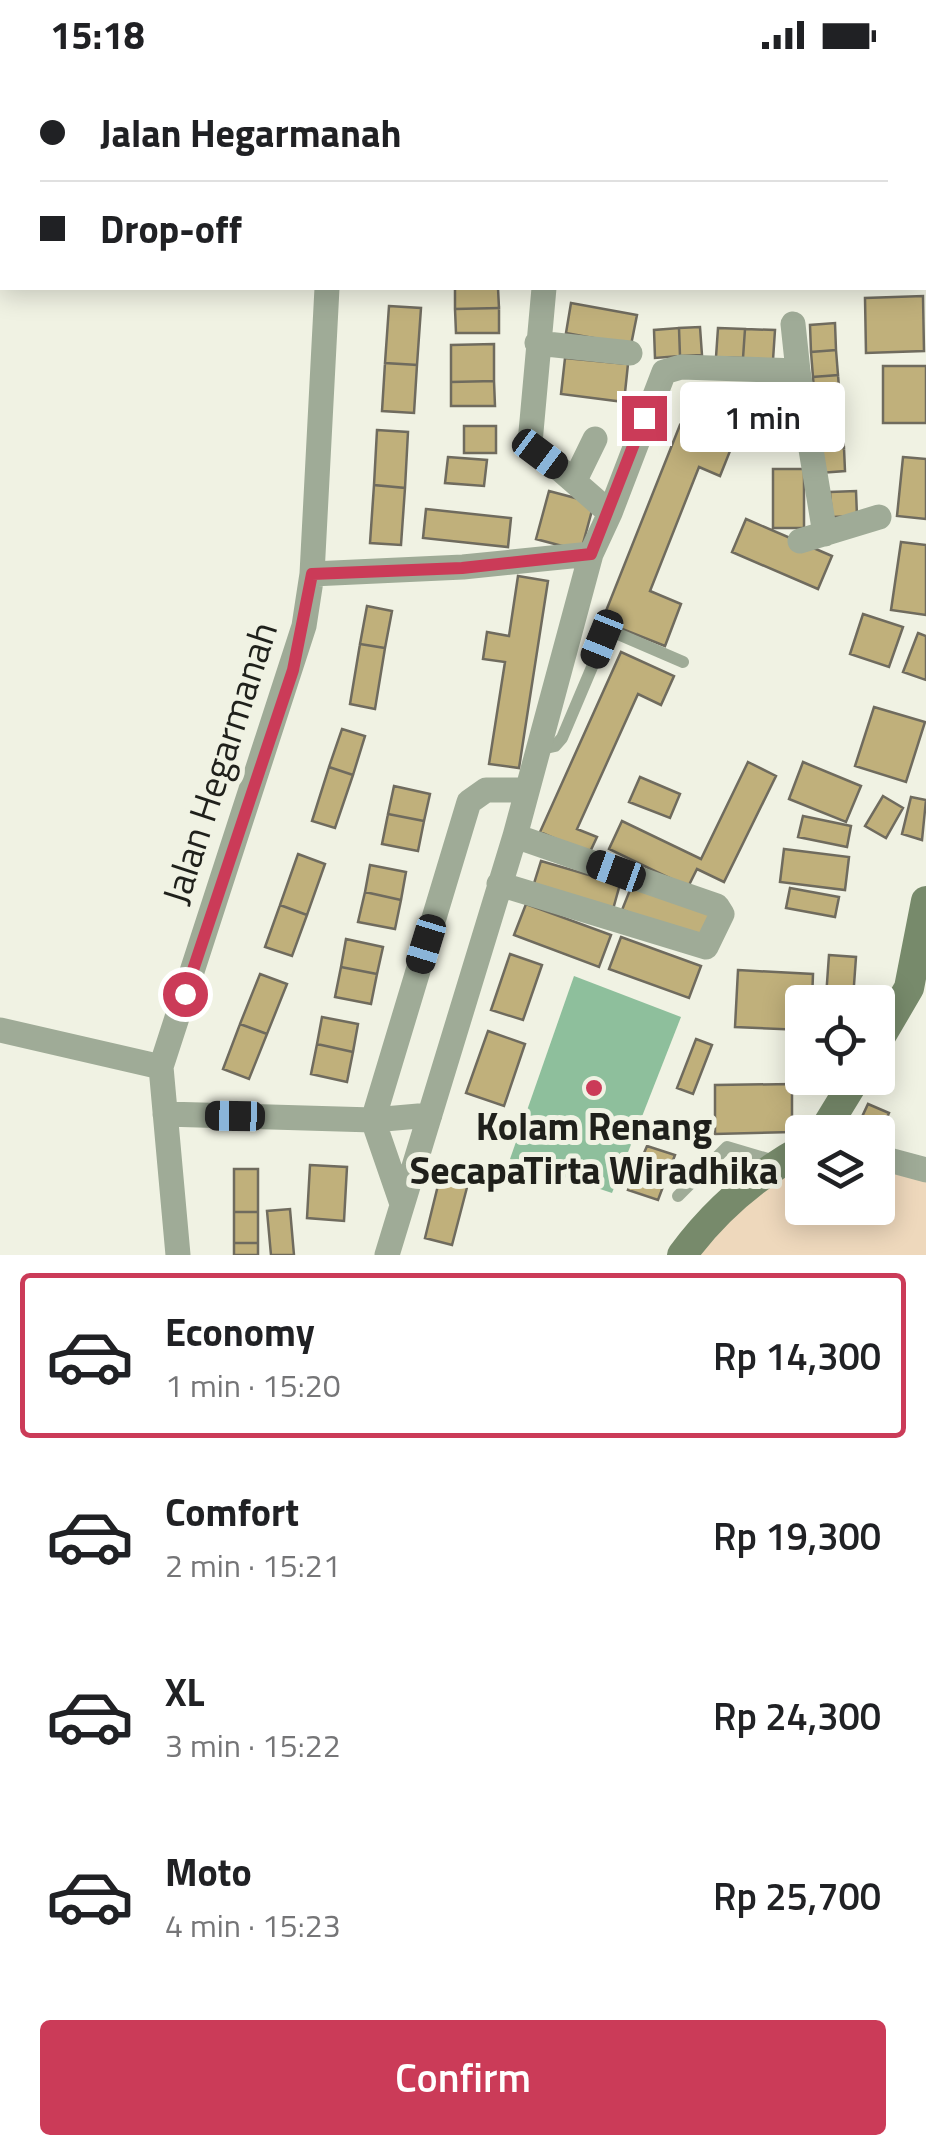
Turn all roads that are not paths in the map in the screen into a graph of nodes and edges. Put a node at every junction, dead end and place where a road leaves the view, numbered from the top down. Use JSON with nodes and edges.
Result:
{"nodes":[{"id":1,"x":327,"y":290,"type":"edge"},
{"id":2,"x":544,"y":290,"type":"edge"},
{"id":3,"x":793,"y":324,"type":"dead end"},
{"id":4,"x":538,"y":342,"type":"junction"},
{"id":5,"x":630,"y":353,"type":"dead end"},
{"id":6,"x":798,"y":372,"type":"junction"},
{"id":7,"x":595,"y":440,"type":"dead end"},
{"id":8,"x":575,"y":480,"type":"junction"},
{"id":9,"x":610,"y":513,"type":"junction"},
{"id":10,"x":879,"y":517,"type":"dead end"},
{"id":11,"x":825,"y":534,"type":"junction"},
{"id":12,"x":800,"y":541,"type":"dead end"},
{"id":13,"x":591,"y":554,"type":"junction"},
{"id":14,"x":312,"y":574,"type":"junction"},
{"id":15,"x":683,"y":662,"type":"dead end"},
{"id":16,"x":534,"y":750,"type":"junction"},
{"id":17,"x":524,"y":790,"type":"junction"},
{"id":18,"x":515,"y":836,"type":"junction"},
{"id":19,"x":500,"y":884,"type":"junction"},
{"id":20,"x":926,"y":901,"type":"edge"},
{"id":21,"x":895,"y":1013,"type":"edge"},
{"id":22,"x":0,"y":1030,"type":"edge"},
{"id":23,"x":161,"y":1066,"type":"junction"},
{"id":24,"x":166,"y":1114,"type":"junction"},
{"id":25,"x":430,"y":1115,"type":"junction"},
{"id":26,"x":373,"y":1120,"type":"junction"},
{"id":27,"x":785,"y":1155,"type":"edge"},
{"id":28,"x":785,"y":1160,"type":"edge"},
{"id":29,"x":895,"y":1162,"type":"edge"},
{"id":30,"x":926,"y":1170,"type":"edge"},
{"id":31,"x":678,"y":1196,"type":"dead end"},
{"id":32,"x":402,"y":1204,"type":"junction"},
{"id":33,"x":178,"y":1255,"type":"edge"},
{"id":34,"x":386,"y":1255,"type":"edge"},
{"id":35,"x":682,"y":1255,"type":"edge"}],
"edges":[{"from":1,"to":14,"type":"street","name":"Jalan Hegarmanah"},
{"from":2,"to":4,"type":"street"},
{"from":3,"to":6,"type":"street"},
{"from":4,"to":5,"type":"street"},
{"from":4,"to":8,"type":"street"},
{"from":6,"to":9,"type":"street"},
{"from":6,"to":11,"type":"street"},
{"from":7,"to":8,"type":"street"},
{"from":8,"to":9,"type":"street"},
{"from":9,"to":13,"type":"street"},
{"from":10,"to":11,"type":"street"},
{"from":11,"to":12,"type":"street"},
{"from":13,"to":14,"type":"street"},
{"from":13,"to":16,"type":"street"},
{"from":14,"to":23,"type":"street","name":"Jalan Hegarmanah"},
{"from":15,"to":16,"type":"lane"},
{"from":16,"to":17,"type":"street"},
{"from":17,"to":18,"type":"street"},
{"from":17,"to":26,"type":"street"},
{"from":18,"to":19,"type":"street"},
{"from":18,"to":19,"type":"street"},
{"from":19,"to":25,"type":"street"},
{"from":20,"to":21,"type":"street"},
{"from":22,"to":23,"type":"street"},
{"from":23,"to":24,"type":"street","name":"Jalan Hegarmanah"},
{"from":24,"to":26,"type":"street"},
{"from":24,"to":33,"type":"street","name":"Jalan Hegarmanah"},
{"from":25,"to":26,"type":"street"},
{"from":25,"to":32,"type":"street"},
{"from":26,"to":32,"type":"street"},
{"from":27,"to":31,"type":"lane"},
{"from":28,"to":35,"type":"street"},
{"from":29,"to":30,"type":"street"},
{"from":32,"to":34,"type":"street"}]}
